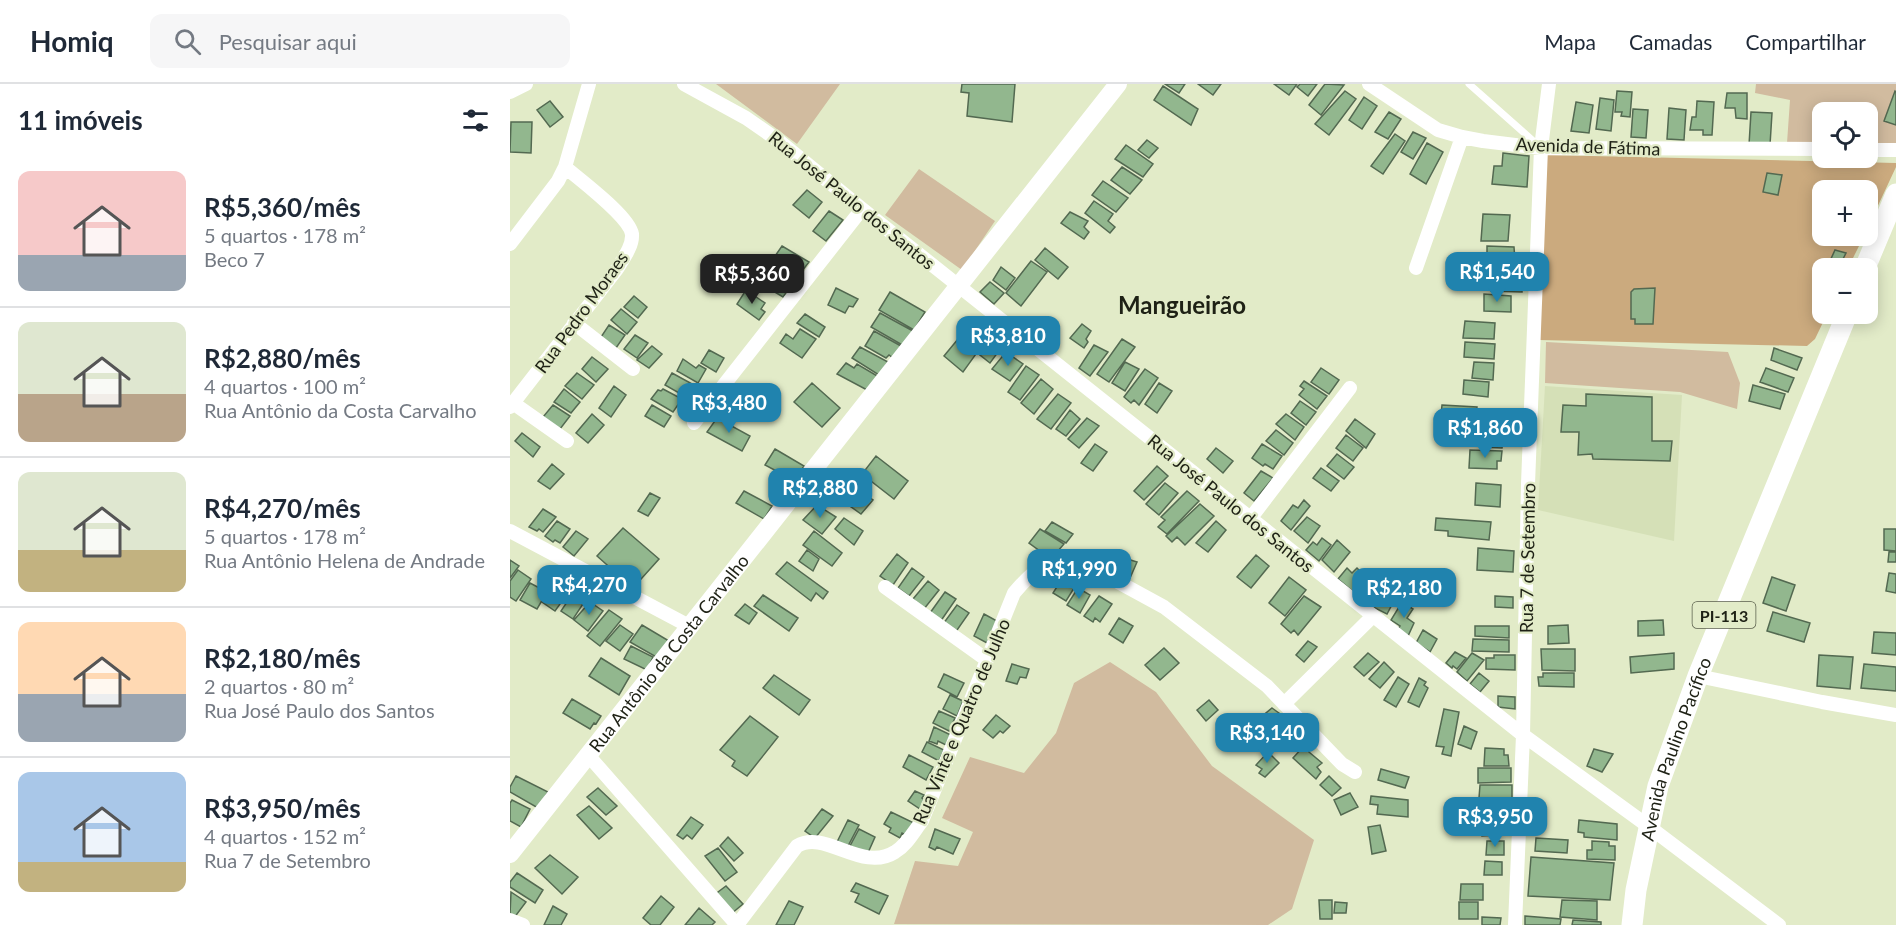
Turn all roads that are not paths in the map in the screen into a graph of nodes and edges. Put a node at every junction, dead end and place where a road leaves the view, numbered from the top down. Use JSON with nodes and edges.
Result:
{"nodes":[{"id":1,"x":526,"y":84,"type":"edge"},
{"id":2,"x":589,"y":84,"type":"edge"},
{"id":3,"x":684,"y":84,"type":"edge"},
{"id":4,"x":1118,"y":84,"type":"edge"},
{"id":5,"x":1370,"y":84,"type":"edge"},
{"id":6,"x":1469,"y":84,"type":"edge"},
{"id":7,"x":1549,"y":84,"type":"edge"},
{"id":8,"x":510,"y":92,"type":"edge"},
{"id":9,"x":1462,"y":137,"type":"junction"},
{"id":10,"x":1541,"y":148,"type":"junction"},
{"id":11,"x":1812,"y":149,"type":"edge"},
{"id":12,"x":1878,"y":150,"type":"edge"},
{"id":13,"x":1896,"y":150,"type":"edge"},
{"id":14,"x":565,"y":167,"type":"junction"},
{"id":15,"x":1896,"y":194,"type":"edge"},
{"id":16,"x":862,"y":209,"type":"junction"},
{"id":17,"x":510,"y":244,"type":"edge"},
{"id":18,"x":1869,"y":258,"type":"edge"},
{"id":19,"x":1416,"y":268,"type":"dead end"},
{"id":20,"x":960,"y":286,"type":"junction"},
{"id":21,"x":574,"y":323,"type":"junction"},
{"id":22,"x":1843,"y":324,"type":"edge"},
{"id":23,"x":633,"y":369,"type":"dead end"},
{"id":24,"x":1350,"y":388,"type":"dead end"},
{"id":25,"x":511,"y":405,"type":"edge"},
{"id":26,"x":694,"y":423,"type":"dead end"},
{"id":27,"x":567,"y":441,"type":"dead end"},
{"id":28,"x":1250,"y":519,"type":"junction"},
{"id":29,"x":510,"y":531,"type":"edge"},
{"id":30,"x":885,"y":586,"type":"dead end"},
{"id":31,"x":1373,"y":616,"type":"junction"},
{"id":32,"x":689,"y":626,"type":"junction"},
{"id":33,"x":987,"y":660,"type":"junction"},
{"id":34,"x":1698,"y":676,"type":"junction"},
{"id":35,"x":1284,"y":704,"type":"junction"},
{"id":36,"x":1896,"y":715,"type":"edge"},
{"id":37,"x":1523,"y":735,"type":"junction"},
{"id":38,"x":588,"y":755,"type":"junction"},
{"id":39,"x":1354,"y":772,"type":"dead end"},
{"id":40,"x":1648,"y":826,"type":"junction"},
{"id":41,"x":510,"y":854,"type":"edge"},
{"id":42,"x":510,"y":920,"type":"edge"},
{"id":43,"x":523,"y":925,"type":"edge"},
{"id":44,"x":737,"y":925,"type":"edge"},
{"id":45,"x":1515,"y":925,"type":"edge"},
{"id":46,"x":1632,"y":925,"type":"edge"},
{"id":47,"x":1779,"y":925,"type":"edge"}],
"edges":[{"from":1,"to":8,"type":"street"},
{"from":2,"to":14,"type":"street"},
{"from":3,"to":16,"type":"street","name":"Rua José Paulo dos Santos"},
{"from":4,"to":20,"type":"street","name":"Rua Antônio da Costa Carvalho"},
{"from":5,"to":9,"type":"street","name":"Avenida de Fátima"},
{"from":6,"to":10,"type":"lane"},
{"from":7,"to":10,"type":"street","name":"Rua 7 de Setembro"},
{"from":9,"to":10,"type":"street","name":"Avenida de Fátima"},
{"from":9,"to":19,"type":"street"},
{"from":10,"to":11,"type":"street","name":"Avenida de Fátima"},
{"from":10,"to":37,"type":"street","name":"Rua 7 de Setembro"},
{"from":12,"to":13,"type":"street"},
{"from":14,"to":17,"type":"street"},
{"from":14,"to":21,"type":"street","name":"Rua Pedro Moraes"},
{"from":15,"to":18,"type":"main road"},
{"from":16,"to":20,"type":"street","name":"Rua José Paulo dos Santos"},
{"from":16,"to":26,"type":"street"},
{"from":20,"to":28,"type":"street","name":"Rua José Paulo dos Santos"},
{"from":20,"to":32,"type":"street","name":"Rua Antônio da Costa Carvalho"},
{"from":21,"to":23,"type":"street"},
{"from":21,"to":25,"type":"street","name":"Rua Pedro Moraes"},
{"from":22,"to":34,"type":"main road","name":"Avenida Paulino Pacífico","number":"PI-113"},
{"from":24,"to":28,"type":"street"},
{"from":25,"to":27,"type":"street"},
{"from":28,"to":31,"type":"street","name":"Rua José Paulo dos Santos"},
{"from":29,"to":32,"type":"street"},
{"from":30,"to":33,"type":"street"},
{"from":31,"to":35,"type":"street"},
{"from":31,"to":37,"type":"street","name":"Rua José Paulo dos Santos"},
{"from":32,"to":38,"type":"street","name":"Rua Antônio da Costa Carvalho"},
{"from":33,"to":35,"type":"street","name":"Rua Vinte e Quatro de Julho"},
{"from":33,"to":44,"type":"street","name":"Rua Vinte e Quatro de Julho"},
{"from":34,"to":36,"type":"street"},
{"from":34,"to":40,"type":"main road","name":"Avenida Paulino Pacífico","number":"PI-113"},
{"from":35,"to":39,"type":"street","name":"Rua Vinte e Quatro de Julho"},
{"from":37,"to":40,"type":"street","name":"Rua José Paulo dos Santos"},
{"from":37,"to":45,"type":"street","name":"Rua 7 de Setembro"},
{"from":38,"to":41,"type":"street","name":"Rua Antônio da Costa Carvalho"},
{"from":38,"to":44,"type":"street"},
{"from":40,"to":46,"type":"main road","name":"Avenida Paulino Pacífico","number":"PI-113"},
{"from":40,"to":47,"type":"street","name":"Rua José Paulo dos Santos"},
{"from":42,"to":43,"type":"street"}]}
